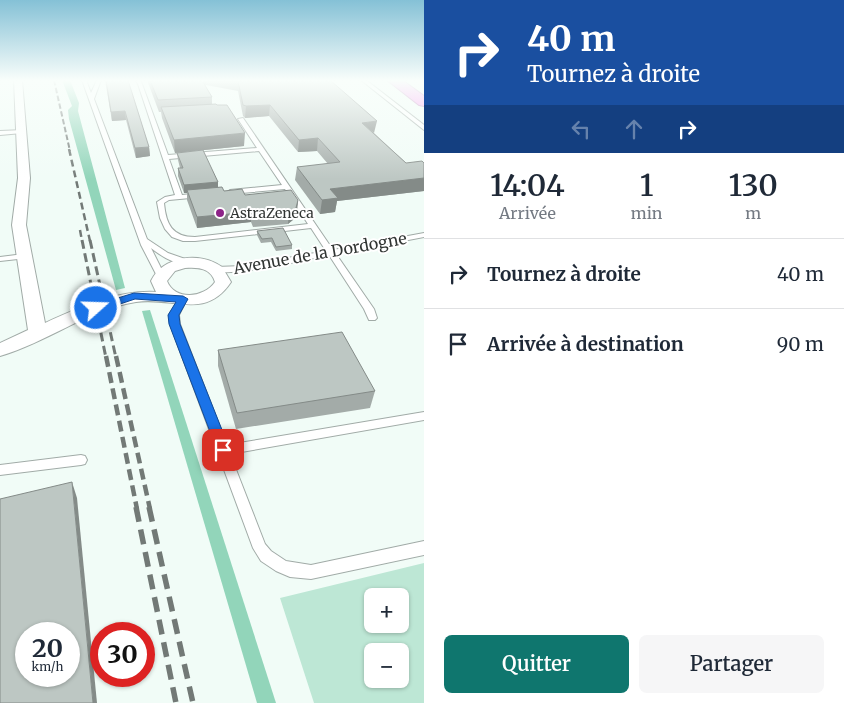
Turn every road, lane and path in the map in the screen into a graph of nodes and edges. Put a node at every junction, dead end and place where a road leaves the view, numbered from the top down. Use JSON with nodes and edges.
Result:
{"nodes":[{"id":1,"x":21,"y":113,"type":"edge"},
{"id":2,"x":96,"y":113,"type":"edge"},
{"id":3,"x":150,"y":113,"type":"edge"},
{"id":4,"x":405,"y":113,"type":"edge"},
{"id":5,"x":151,"y":116,"type":"junction"},
{"id":6,"x":160,"y":116,"type":"edge"},
{"id":7,"x":238,"y":116,"type":"dead end"},
{"id":8,"x":424,"y":128,"type":"edge"},
{"id":9,"x":22,"y":131,"type":"junction"},
{"id":10,"x":0,"y":133,"type":"edge"},
{"id":11,"x":261,"y":149,"type":"junction"},
{"id":12,"x":165,"y":157,"type":"junction"},
{"id":13,"x":286,"y":187,"type":"junction"},
{"id":14,"x":218,"y":193,"type":"edge"},
{"id":15,"x":208,"y":194,"type":"edge"},
{"id":16,"x":178,"y":197,"type":"junction"},
{"id":17,"x":313,"y":226,"type":"junction"},
{"id":18,"x":424,"y":235,"type":"edge"},
{"id":19,"x":144,"y":238,"type":"junction"},
{"id":20,"x":331,"y":253,"type":"junction"},
{"id":21,"x":24,"y":256,"type":"junction"},
{"id":22,"x":0,"y":260,"type":"edge"},
{"id":23,"x":188,"y":263,"type":"junction"},
{"id":24,"x":216,"y":270,"type":"junction"},
{"id":25,"x":160,"y":277,"type":"junction"},
{"id":26,"x":180,"y":298,"type":"junction"},
{"id":27,"x":122,"y":299,"type":"junction"},
{"id":28,"x":372,"y":318,"type":"dead end"},
{"id":29,"x":38,"y":333,"type":"junction"},
{"id":30,"x":0,"y":350,"type":"edge"},
{"id":31,"x":424,"y":416,"type":"edge"},
{"id":32,"x":223,"y":450,"type":"junction"},
{"id":33,"x":81,"y":460,"type":"dead end"},
{"id":34,"x":0,"y":470,"type":"edge"},
{"id":35,"x":424,"y":548,"type":"edge"}],
"edges":[{"from":1,"to":9,"type":"street"},
{"from":2,"to":19,"type":"lane"},
{"from":3,"to":5,"type":"lane"},
{"from":4,"to":8,"type":"lane"},
{"from":5,"to":6,"type":"lane"},
{"from":5,"to":12,"type":"lane"},
{"from":7,"to":11,"type":"lane"},
{"from":9,"to":10,"type":"lane"},
{"from":9,"to":21,"type":"street"},
{"from":11,"to":12,"type":"lane"},
{"from":11,"to":13,"type":"lane"},
{"from":12,"to":16,"type":"lane"},
{"from":13,"to":14,"type":"lane"},
{"from":13,"to":17,"type":"lane"},
{"from":15,"to":16,"type":"lane"},
{"from":16,"to":17,"type":"lane"},
{"from":17,"to":20,"type":"lane"},
{"from":18,"to":20,"type":"lane","name":"Avenue de la Dordogne"},
{"from":19,"to":23,"type":"lane"},
{"from":19,"to":25,"type":"lane"},
{"from":20,"to":24,"type":"lane","name":"Avenue de la Dordogne"},
{"from":20,"to":28,"type":"lane"},
{"from":21,"to":22,"type":"lane"},
{"from":21,"to":29,"type":"street"},
{"from":23,"to":24,"type":"street"},
{"from":23,"to":25,"type":"street"},
{"from":24,"to":26,"type":"street"},
{"from":25,"to":26,"type":"street"},
{"from":25,"to":27,"type":"street"},
{"from":26,"to":27,"type":"street"},
{"from":26,"to":32,"type":"lane"},
{"from":27,"to":29,"type":"street"},
{"from":29,"to":30,"type":"street"},
{"from":31,"to":32,"type":"lane"},
{"from":32,"to":35,"type":"lane"},
{"from":33,"to":34,"type":"lane"}]}
